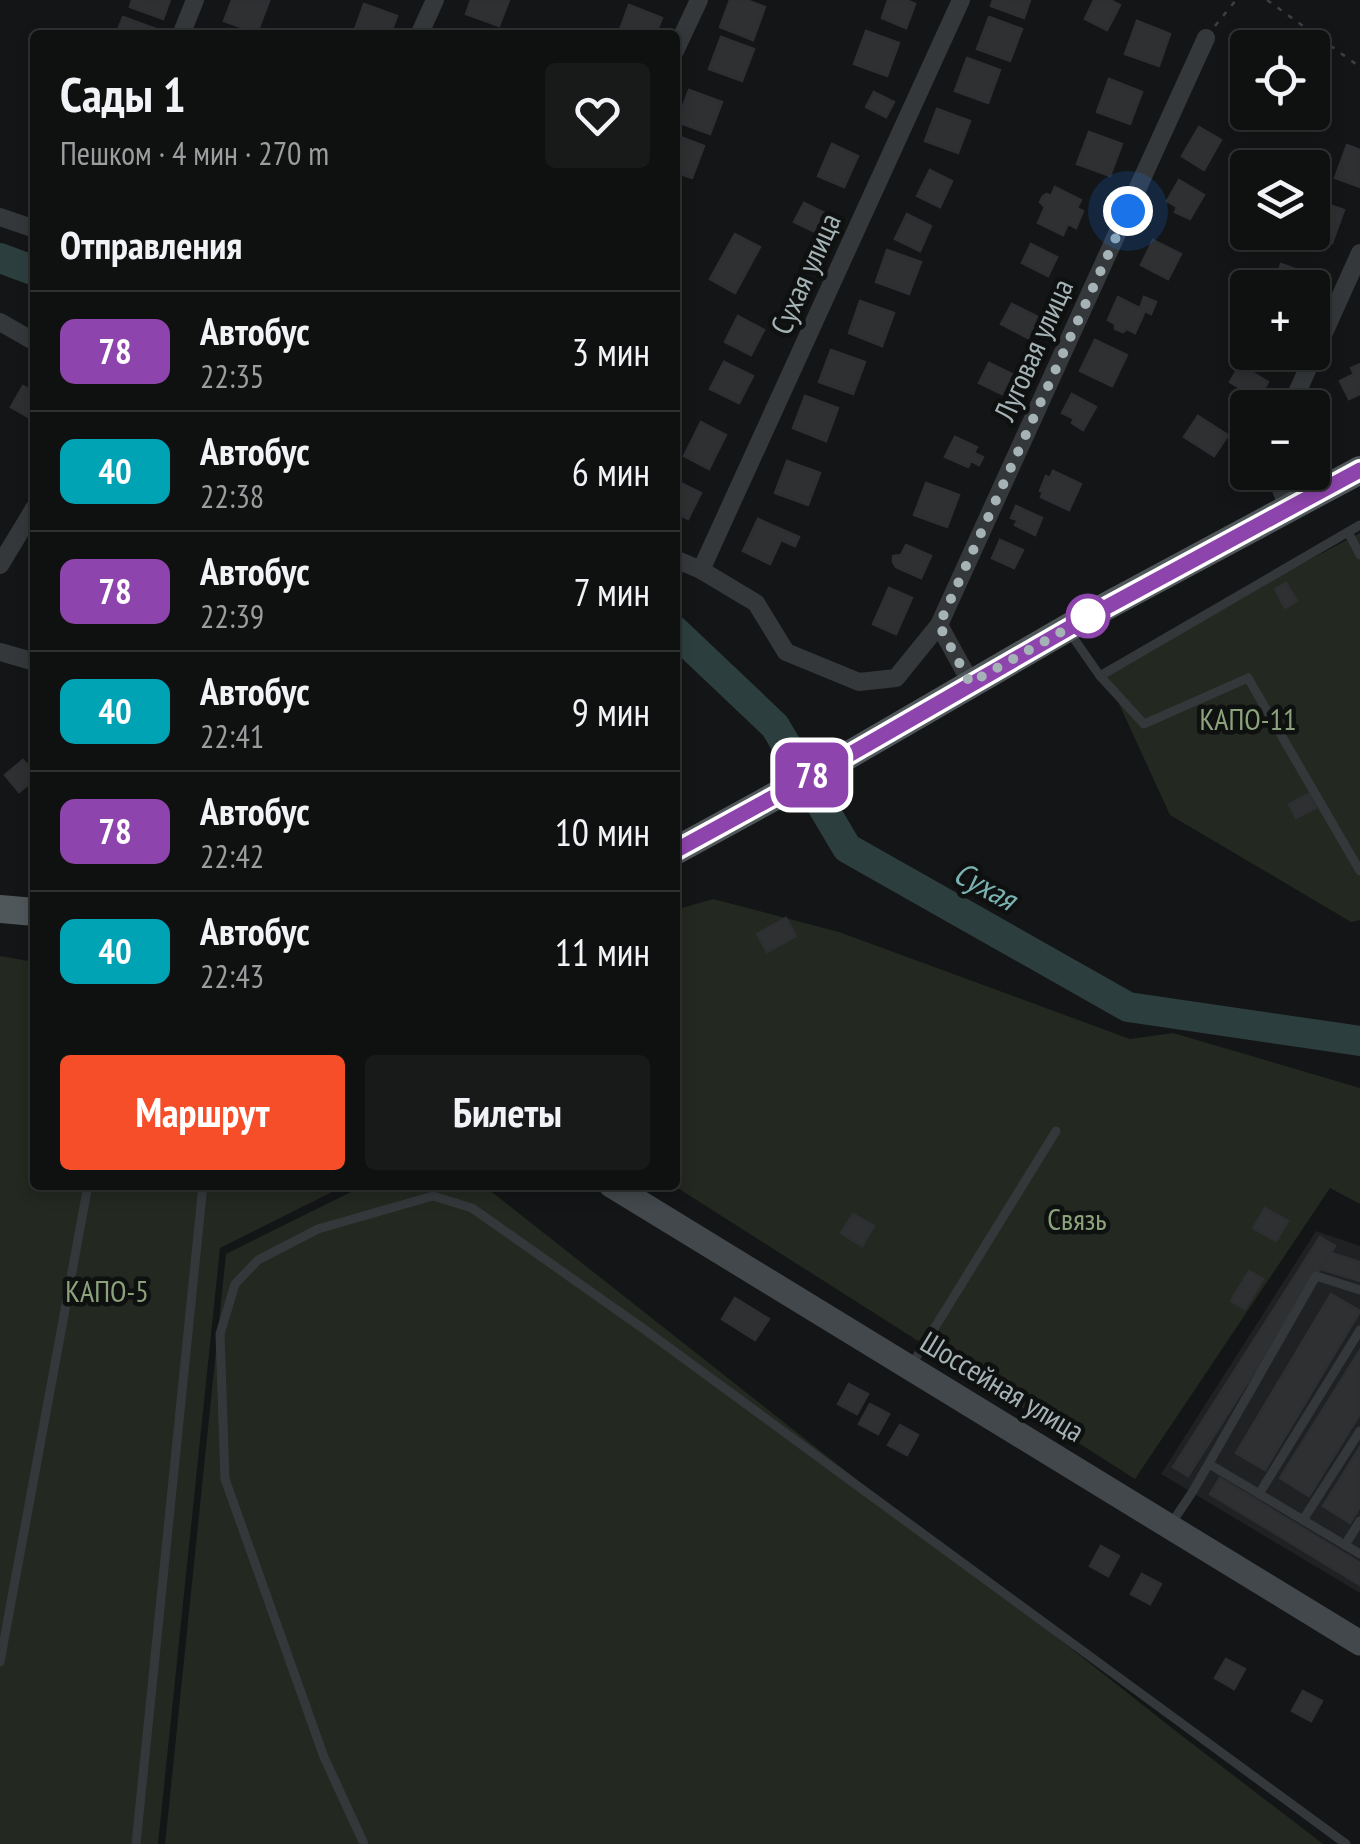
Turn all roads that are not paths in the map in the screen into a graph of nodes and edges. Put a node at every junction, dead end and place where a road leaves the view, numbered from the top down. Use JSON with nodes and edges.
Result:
{"nodes":[{"id":1,"x":195,"y":0,"type":"edge"},
{"id":2,"x":435,"y":0,"type":"edge"},
{"id":3,"x":698,"y":0,"type":"edge"},
{"id":4,"x":961,"y":0,"type":"edge"},
{"id":5,"x":183,"y":30,"type":"edge"},
{"id":6,"x":421,"y":30,"type":"edge"},
{"id":7,"x":1206,"y":38,"type":"road end"},
{"id":8,"x":680,"y":41,"type":"edge"},
{"id":9,"x":0,"y":217,"type":"edge"},
{"id":10,"x":30,"y":227,"type":"edge"},
{"id":11,"x":1360,"y":253,"type":"edge"},
{"id":12,"x":0,"y":322,"type":"edge"},
{"id":13,"x":30,"y":339,"type":"edge"},
{"id":14,"x":1298,"y":390,"type":"edge"},
{"id":15,"x":1360,"y":470,"type":"edge"},
{"id":16,"x":1282,"y":490,"type":"edge"},
{"id":17,"x":1288,"y":509,"type":"junction"},
{"id":18,"x":30,"y":515,"type":"edge"},
{"id":19,"x":1360,"y":525,"type":"edge"},
{"id":20,"x":1348,"y":532,"type":"junction"},
{"id":21,"x":1360,"y":555,"type":"edge"},
{"id":22,"x":680,"y":561,"type":"edge"},
{"id":23,"x":0,"y":565,"type":"edge"},
{"id":24,"x":701,"y":570,"type":"junction"},
{"id":25,"x":939,"y":625,"type":"junction"},
{"id":26,"x":1067,"y":629,"type":"junction"},
{"id":27,"x":0,"y":652,"type":"edge"},
{"id":28,"x":30,"y":661,"type":"edge"},
{"id":29,"x":1100,"y":676,"type":"junction"},
{"id":30,"x":970,"y":683,"type":"junction"},
{"id":31,"x":680,"y":848,"type":"edge"},
{"id":32,"x":1360,"y":871,"type":"edge"},
{"id":33,"x":0,"y":909,"type":"edge"},
{"id":34,"x":30,"y":912,"type":"edge"},
{"id":35,"x":1056,"y":1131,"type":"dead end"},
{"id":36,"x":87,"y":1190,"type":"edge"},
{"id":37,"x":202,"y":1190,"type":"edge"},
{"id":38,"x":619,"y":1190,"type":"edge"},
{"id":39,"x":1360,"y":1290,"type":"edge"},
{"id":40,"x":1360,"y":1330,"type":"edge"},
{"id":41,"x":909,"y":1369,"type":"junction"},
{"id":42,"x":1360,"y":1431,"type":"edge"},
{"id":43,"x":1209,"y":1464,"type":"junction"},
{"id":44,"x":1259,"y":1494,"type":"junction"},
{"id":45,"x":1303,"y":1520,"type":"junction"},
{"id":46,"x":1360,"y":1521,"type":"edge"},
{"id":47,"x":1169,"y":1527,"type":"junction"},
{"id":48,"x":1345,"y":1545,"type":"junction"},
{"id":49,"x":1360,"y":1554,"type":"edge"},
{"id":50,"x":1360,"y":1643,"type":"edge"},
{"id":51,"x":0,"y":1662,"type":"edge"},
{"id":52,"x":136,"y":1844,"type":"edge"},
{"id":53,"x":364,"y":1844,"type":"edge"},
{"id":54,"x":1346,"y":1844,"type":"edge"}],
"edges":[{"from":1,"to":5,"type":"street"},
{"from":2,"to":6,"type":"street"},
{"from":3,"to":8,"type":"street"},
{"from":4,"to":24,"type":"street","name":"Сухая улица"},
{"from":7,"to":25,"type":"street","name":"Луговая улица"},
{"from":9,"to":10,"type":"street"},
{"from":11,"to":14,"type":"street"},
{"from":12,"to":13,"type":"street"},
{"from":15,"to":17,"type":"main road"},
{"from":16,"to":17,"type":"street"},
{"from":17,"to":26,"type":"main road"},
{"from":18,"to":23,"type":"street"},
{"from":19,"to":20,"type":"lane"},
{"from":20,"to":21,"type":"lane"},
{"from":20,"to":29,"type":"lane"},
{"from":22,"to":24,"type":"street","name":"Луговая улица"},
{"from":24,"to":25,"type":"street","name":"Луговая улица"},
{"from":25,"to":30,"type":"street"},
{"from":26,"to":29,"type":"lane"},
{"from":26,"to":30,"type":"main road"},
{"from":27,"to":28,"type":"street"},
{"from":29,"to":32,"type":"lane"},
{"from":30,"to":31,"type":"main road"},
{"from":33,"to":34,"type":"main road"},
{"from":35,"to":41,"type":"lane"},
{"from":36,"to":51,"type":"lane"},
{"from":37,"to":52,"type":"lane"},
{"from":38,"to":41,"type":"street","name":"Шоссейная улица"},
{"from":39,"to":43,"type":"lane"},
{"from":40,"to":44,"type":"lane"},
{"from":41,"to":47,"type":"street","name":"Шоссейная улица"},
{"from":42,"to":45,"type":"lane"},
{"from":43,"to":44,"type":"lane"},
{"from":43,"to":47,"type":"lane"},
{"from":44,"to":45,"type":"lane"},
{"from":45,"to":48,"type":"lane"},
{"from":46,"to":48,"type":"lane"},
{"from":47,"to":50,"type":"street","name":"Шоссейная улица"},
{"from":48,"to":49,"type":"lane"},
{"from":53,"to":54,"type":"lane"}]}
